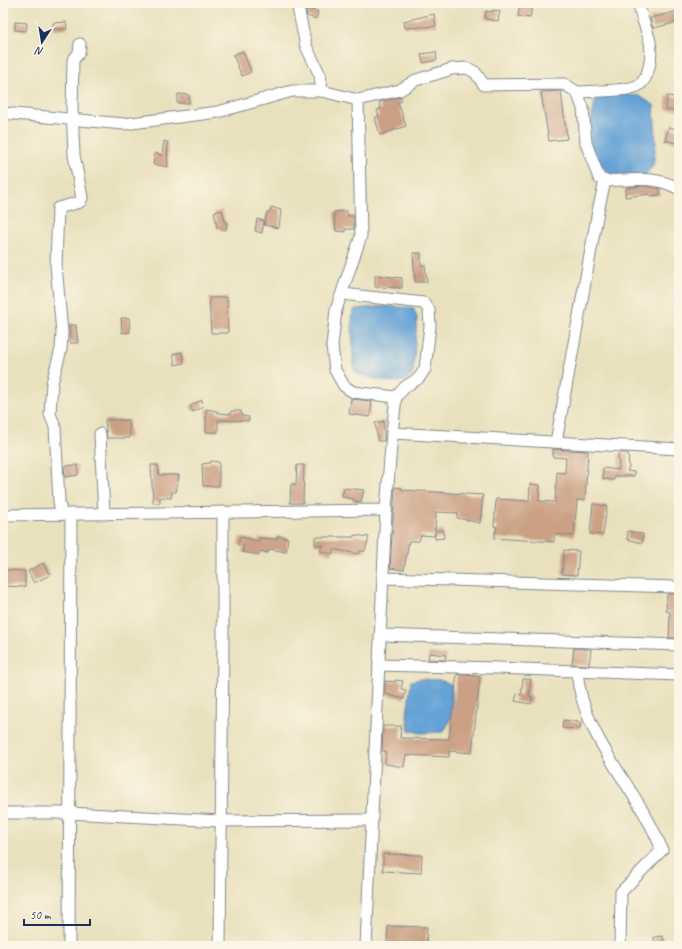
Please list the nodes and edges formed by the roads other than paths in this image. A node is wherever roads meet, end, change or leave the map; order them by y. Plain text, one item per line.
1 (297, 3) edge
2 (639, 3) edge
3 (80, 44) dead end
4 (322, 91) junction
5 (577, 92) junction
6 (358, 100) junction
7 (3, 114) edge
8 (73, 120) junction
9 (605, 182) junction
10 (679, 189) edge
11 (342, 294) junction
12 (396, 397) junction
13 (392, 432) junction
14 (100, 434) dead end
15 (556, 442) junction
16 (679, 449) edge
17 (386, 510) junction
18 (222, 512) junction
19 (66, 514) junction
20 (104, 514) junction
21 (3, 515) edge
22 (383, 578) junction
23 (675, 587) dead end
24 (380, 635) junction
25 (679, 645) edge
26 (379, 665) junction
27 (577, 672) junction
28 (679, 675) edge
29 (3, 813) edge
30 (69, 813) junction
31 (372, 820) junction
32 (220, 821) junction
33 (69, 946) edge
34 (220, 946) edge
35 (366, 946) edge
36 (620, 946) edge

1 - 4 street
2 - 5 street
3 - 8 street
4 - 6 street
4 - 8 street
5 - 6 street
5 - 9 street
6 - 11 street
7 - 8 street
8 - 19 street
9 - 10 street
9 - 15 street
11 - 12 street
11 - 12 street
12 - 13 street
13 - 15 street
13 - 17 street
14 - 20 street
15 - 16 street
17 - 18 street
17 - 22 street
18 - 20 street
18 - 32 street
19 - 20 street
19 - 21 street
19 - 30 street
22 - 23 street
22 - 24 street
24 - 25 street
24 - 26 street
26 - 27 street
26 - 31 street
27 - 28 street
27 - 36 street
29 - 30 street
30 - 32 street
30 - 33 street
31 - 32 street
31 - 35 street
32 - 34 street

